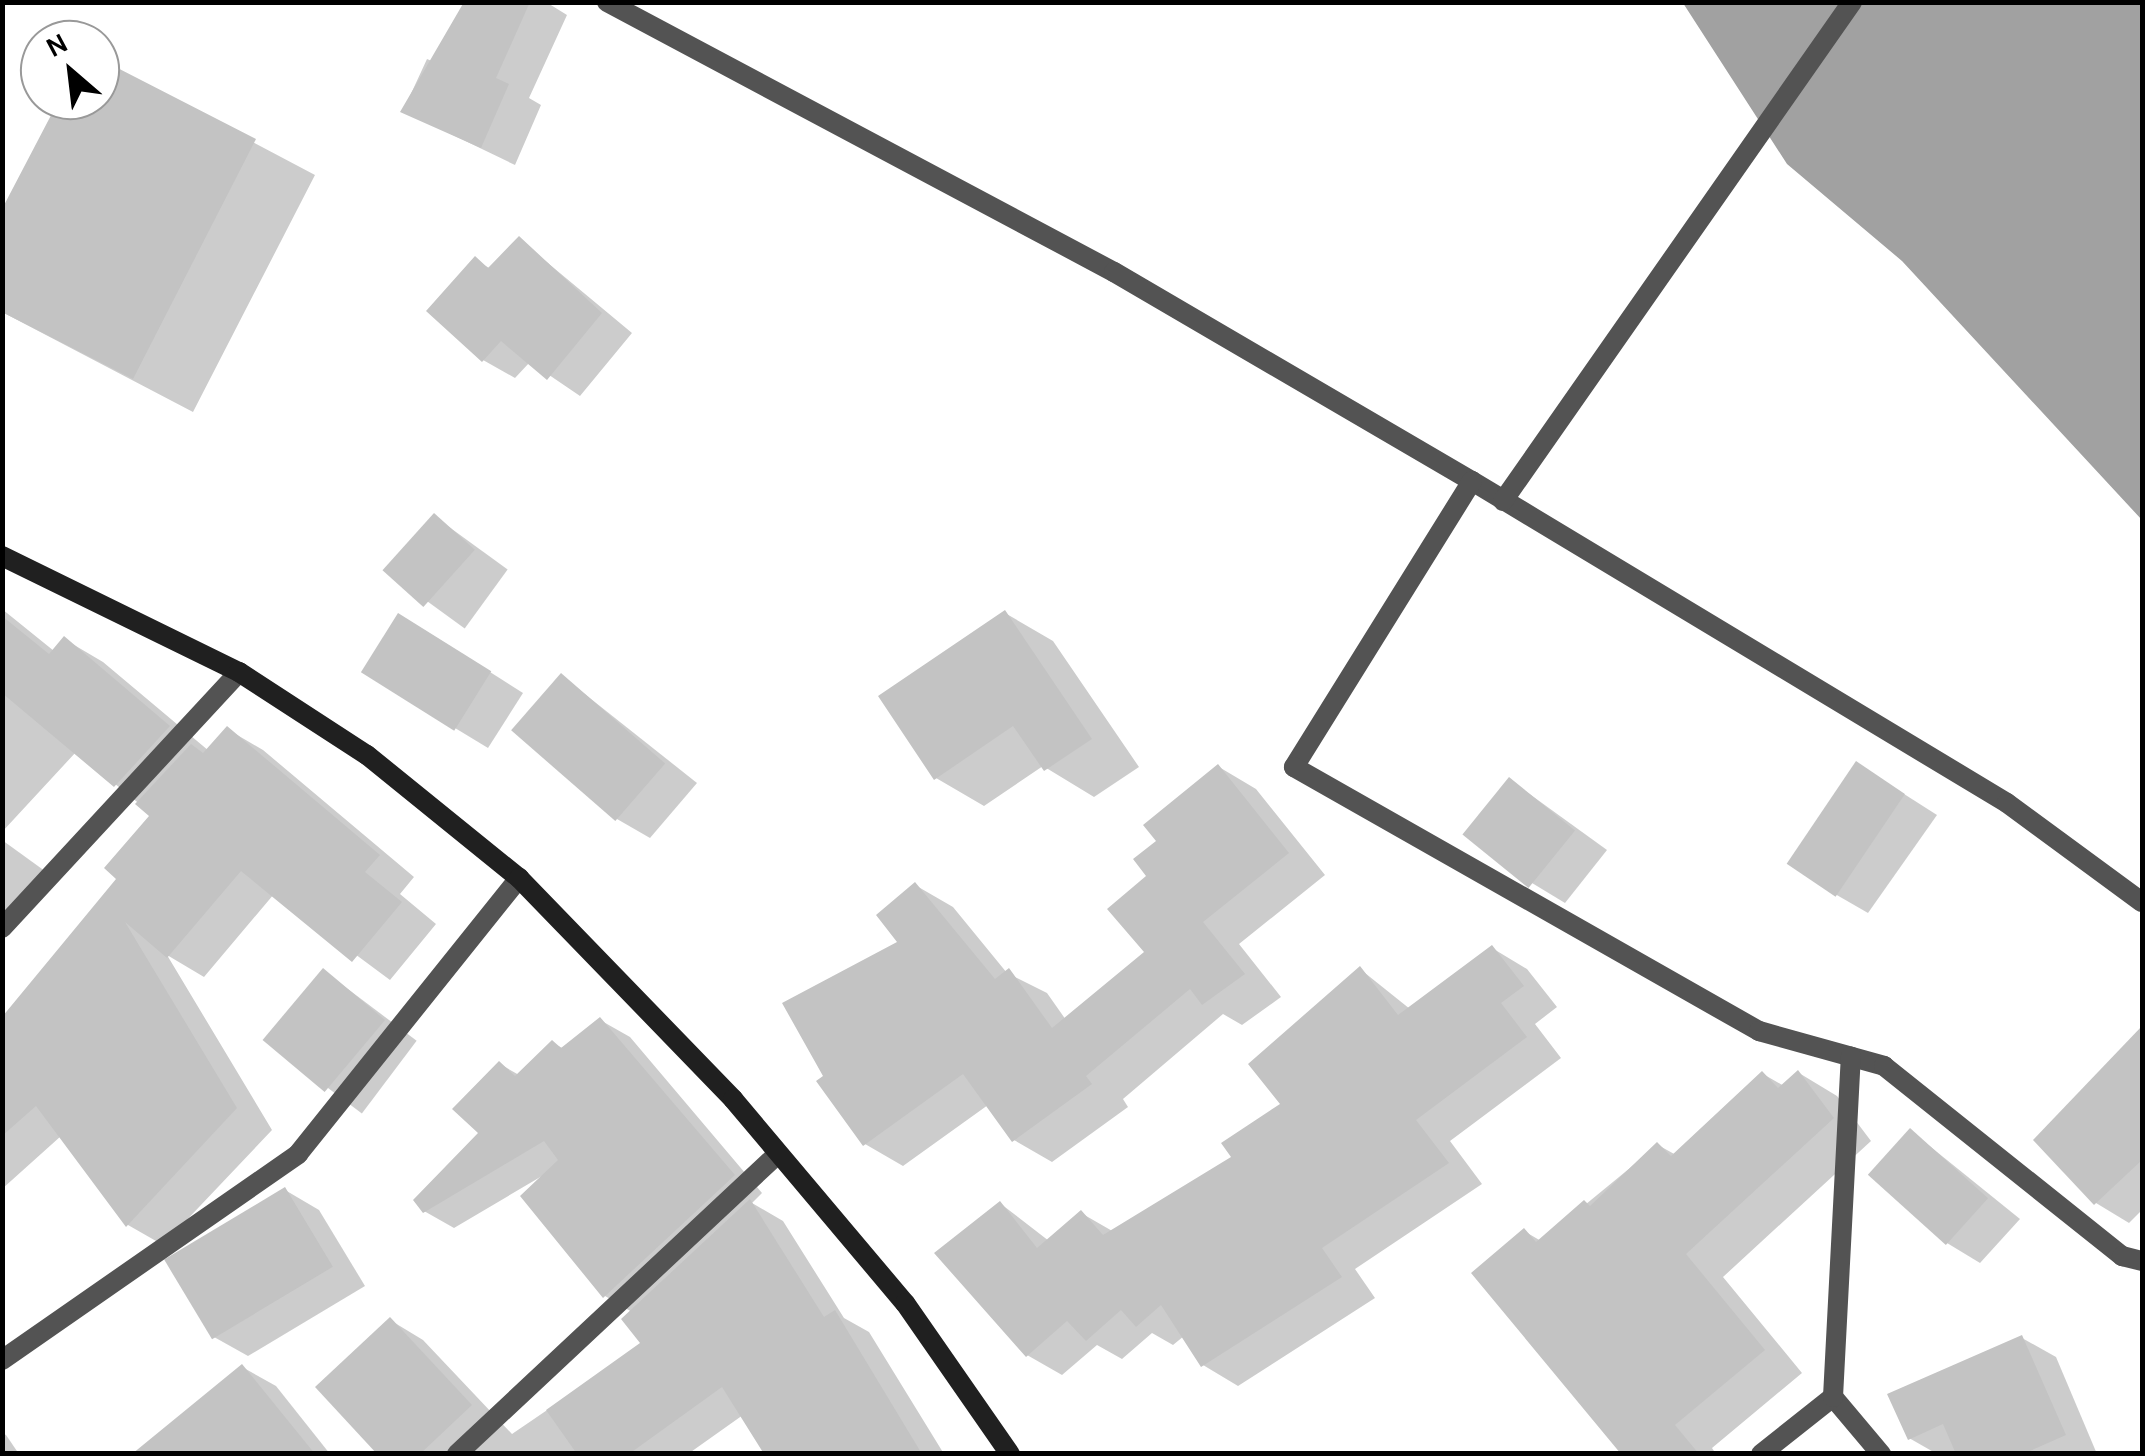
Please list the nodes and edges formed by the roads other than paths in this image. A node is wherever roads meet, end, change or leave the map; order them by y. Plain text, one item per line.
1 (607, 2) edge
2 (1852, 2) edge
3 (1472, 481) junction
4 (1503, 500) junction
5 (2, 556) edge
6 (238, 672) junction
7 (519, 878) junction
8 (2142, 902) edge
9 (2, 928) edge
10 (1851, 1056) junction
11 (775, 1156) junction
12 (2142, 1261) edge
13 (2, 1360) edge
14 (1833, 1397) junction
15 (457, 1454) edge
16 (1010, 1454) edge
17 (1762, 1454) edge
18 (1881, 1454) edge

1 - 3 street
2 - 4 street
3 - 4 street
3 - 10 street
4 - 8 street
5 - 6 street
6 - 7 street
6 - 9 street
7 - 11 street
7 - 13 street
10 - 12 street
10 - 14 street
11 - 15 street
11 - 16 street
14 - 17 street
14 - 18 street

